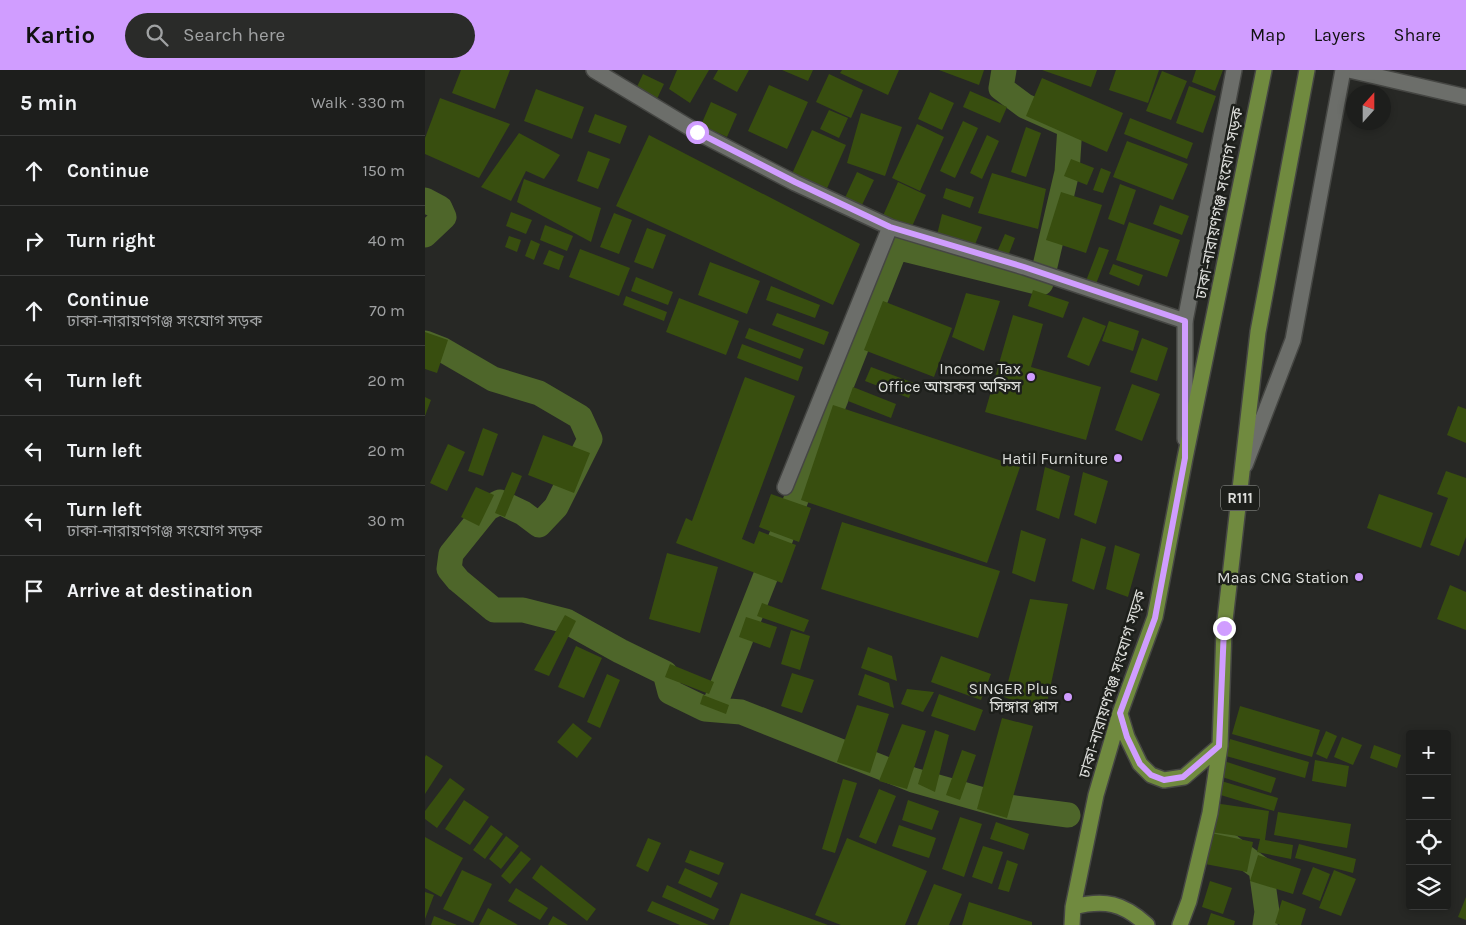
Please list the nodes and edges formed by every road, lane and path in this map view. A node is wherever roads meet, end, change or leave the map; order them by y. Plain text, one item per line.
1 (594, 70) edge
2 (1234, 70) edge
3 (1264, 70) edge
4 (1307, 70) edge
5 (1343, 70) edge
6 (1349, 70) edge
7 (1466, 97) edge
8 (890, 227) junction
9 (1185, 321) junction
10 (1185, 458) junction
11 (1243, 471) junction
12 (785, 487) dead end
13 (1120, 713) junction
14 (1219, 746) junction
15 (1073, 907) junction
16 (1072, 925) edge
17 (1147, 925) edge
18 (1180, 925) edge

1 - 8 street
2 - 9 street
3 - 10 main road, ঢাকা-নারায়ণগঞ্জ সংযোগ সড়ক
4 - 11 main road, R111
5 - 11 street
6 - 7 street
8 - 9 street
8 - 12 street
9 - 10 street
10 - 13 main road, ঢাকা-নারায়ণগঞ্জ সংযোগ সড়ক
11 - 14 main road, R111
13 - 14 main road
13 - 15 main road, ঢাকা-নারায়ণগঞ্জ সংযোগ সড়ক
14 - 18 main road, R111
15 - 16 main road, ঢাকা-নারায়ণগঞ্জ সংযোগ সড়ক
15 - 17 main road

